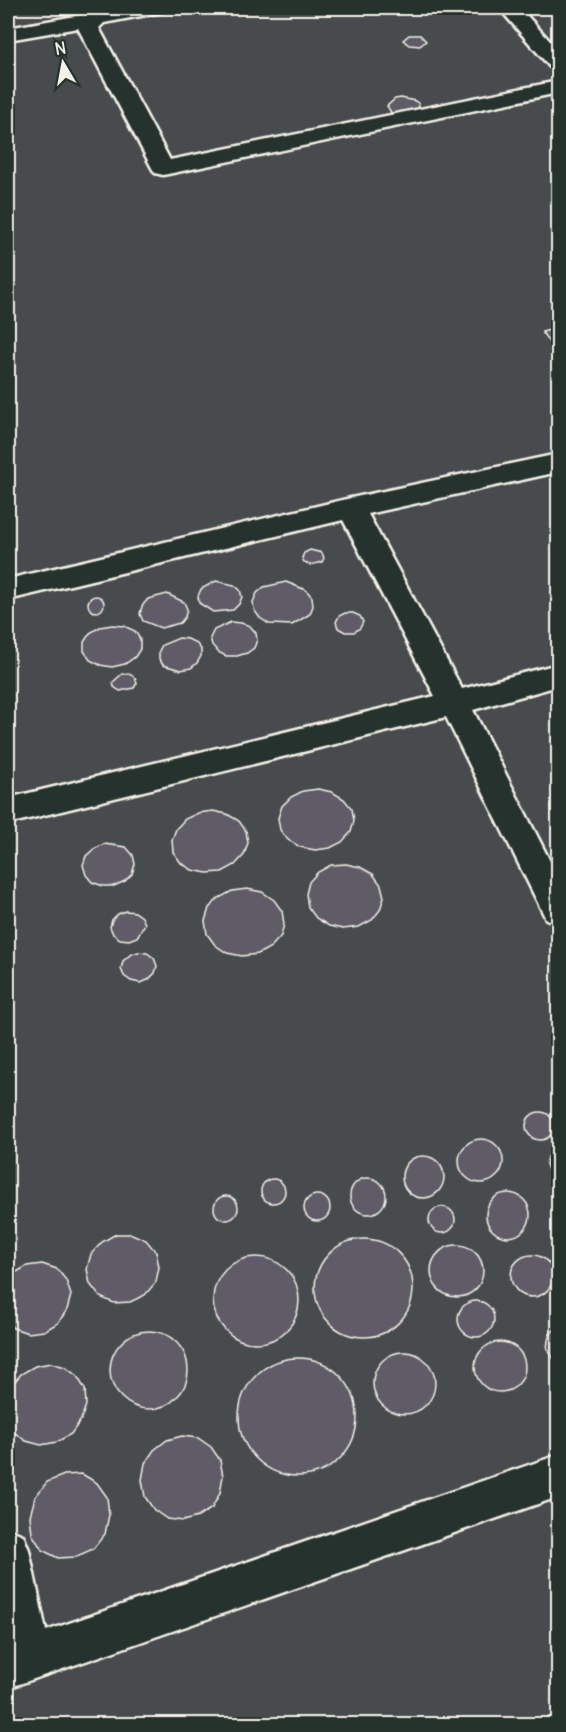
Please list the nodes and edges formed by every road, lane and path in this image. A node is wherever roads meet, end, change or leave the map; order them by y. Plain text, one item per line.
1 (155, 8) edge
2 (509, 8) edge
3 (96, 12) edge
4 (8, 34) edge
5 (558, 62) edge
6 (558, 87) edge
7 (558, 463) edge
8 (351, 508) junction
9 (8, 589) edge
10 (558, 675) edge
11 (454, 703) junction
12 (8, 811) edge
13 (558, 909) edge
14 (558, 1476) edge
15 (8, 1550) edge
16 (18, 1662) edge

1 - 3 lane
2 - 5 lane
3 - 4 lane
3 - 6 lane
7 - 8 lane
8 - 9 lane
8 - 11 lane
10 - 11 lane
11 - 12 lane
11 - 13 lane
14 - 16 lane
15 - 16 lane

